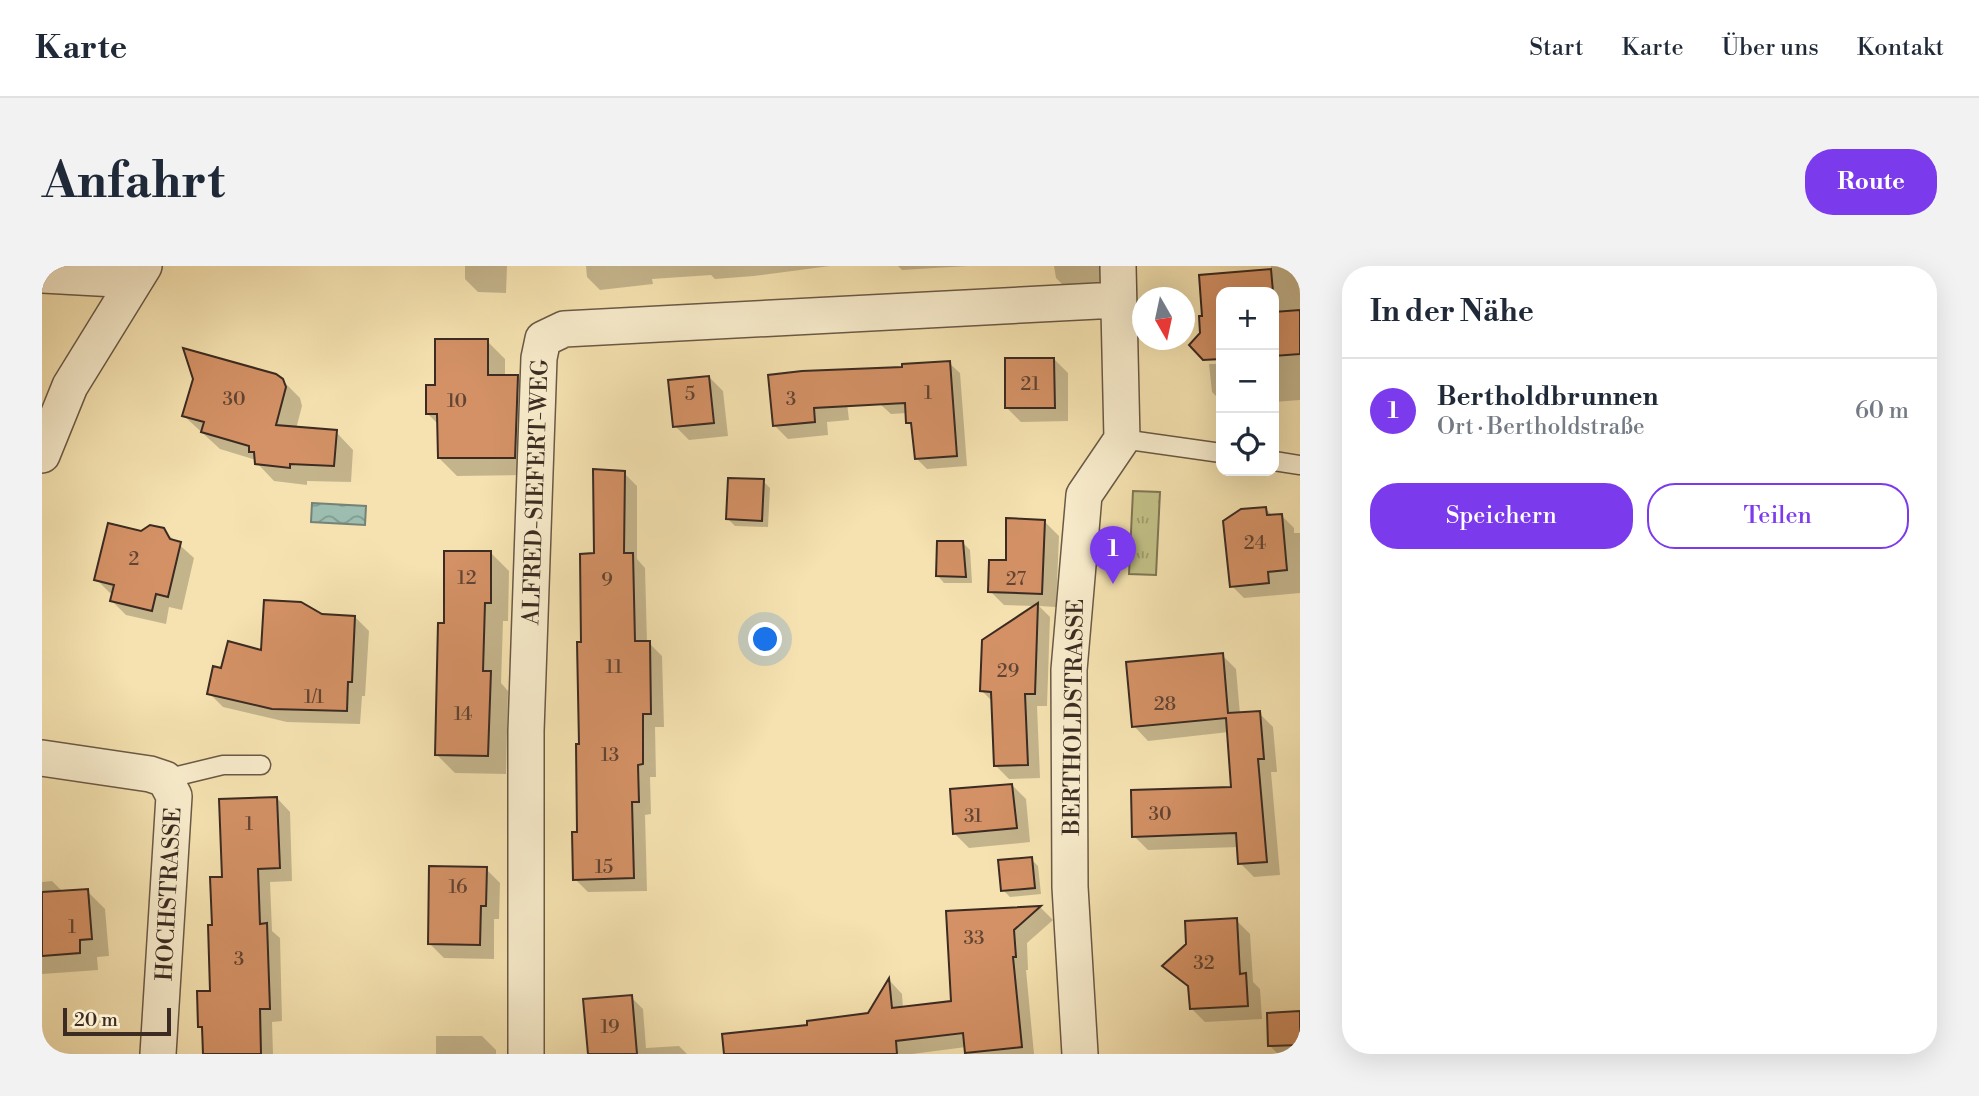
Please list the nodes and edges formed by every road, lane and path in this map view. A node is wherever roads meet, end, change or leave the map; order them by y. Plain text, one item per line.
1 (1118, 266) edge
2 (139, 273) edge
3 (42, 275) edge
4 (1117, 300) junction
5 (1122, 439) junction
6 (1216, 452) edge
7 (42, 455) edge
8 (1279, 462) edge
9 (1300, 465) edge
10 (42, 758) edge
11 (261, 765) dead end
12 (165, 779) junction
13 (158, 1054) edge
14 (526, 1054) edge
15 (1080, 1054) edge

1 - 4 street
2 - 3 street
2 - 7 street
4 - 5 street
4 - 14 street, ALFRED-SIEFERT-WEG
5 - 6 lane
5 - 15 street, BERTHOLDSTRASSE
8 - 9 lane
10 - 12 street, HOCHSTRASSE
11 - 12 lane, HOCHSTRASSE
12 - 13 street, HOCHSTRASSE

